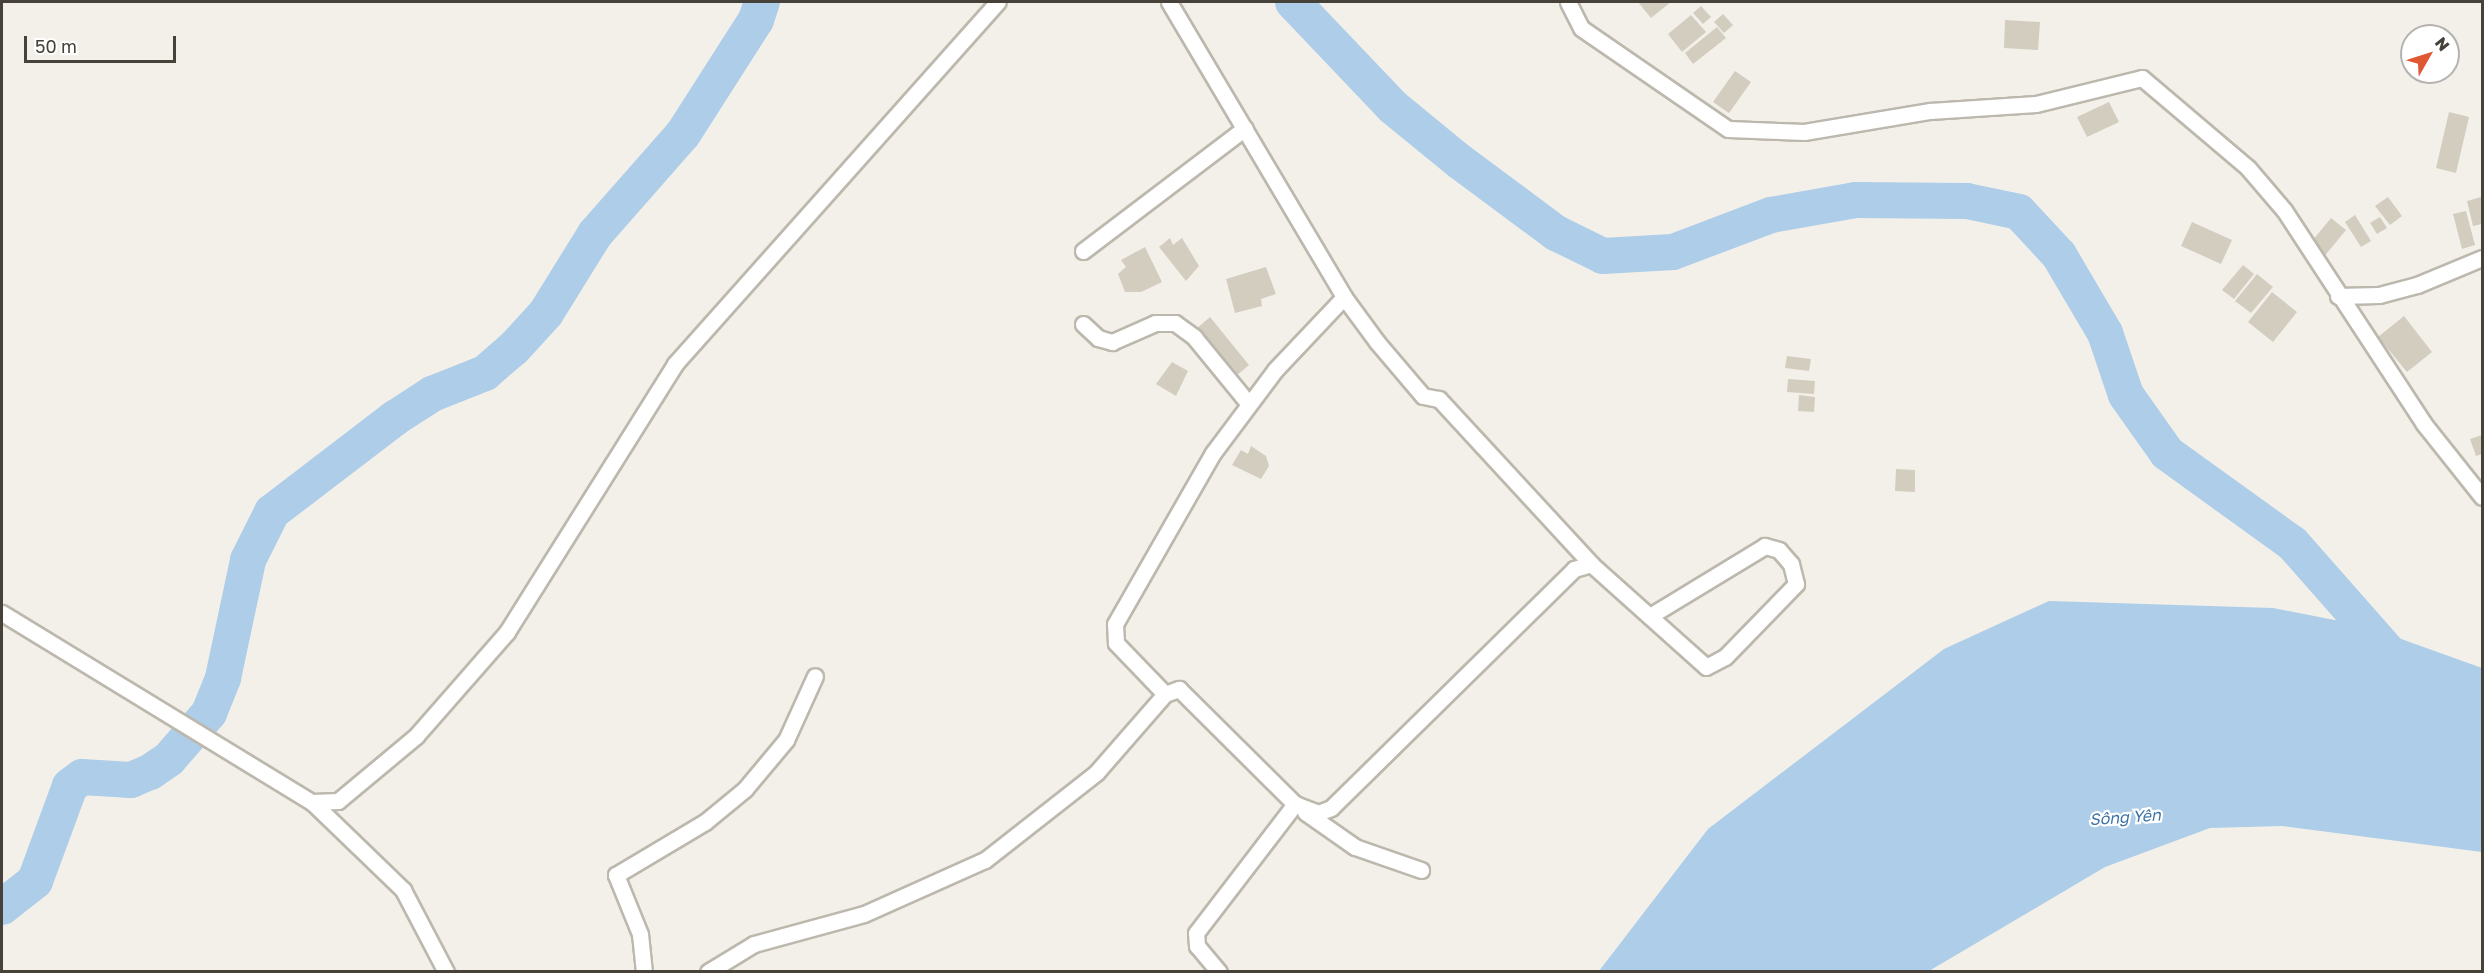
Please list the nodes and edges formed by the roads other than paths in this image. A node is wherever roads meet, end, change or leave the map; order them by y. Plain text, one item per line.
1 (998, 2) edge
2 (1169, 2) edge
3 (1568, 2) edge
4 (1245, 128) junction
5 (1083, 252) dead end
6 (2482, 258) edge
7 (2338, 296) junction
8 (1344, 297) junction
9 (1083, 324) dead end
10 (1248, 403) junction
11 (2482, 496) edge
12 (1591, 564) junction
13 (2, 613) edge
14 (1650, 616) junction
15 (815, 676) dead end
16 (1165, 694) junction
17 (312, 802) junction
18 (1300, 808) junction
19 (1421, 870) dead end
20 (446, 972) edge
21 (645, 972) edge
22 (708, 972) edge
23 (1219, 972) edge

1 - 17 street
2 - 4 street
3 - 7 street
4 - 5 street
4 - 8 street
6 - 7 street
7 - 11 street
8 - 10 street
8 - 12 street
9 - 10 street
10 - 16 street
12 - 14 street
12 - 18 street
13 - 17 street
14 - 14 street
15 - 21 street
16 - 18 street
16 - 22 street
17 - 20 street
18 - 19 street
18 - 23 street

